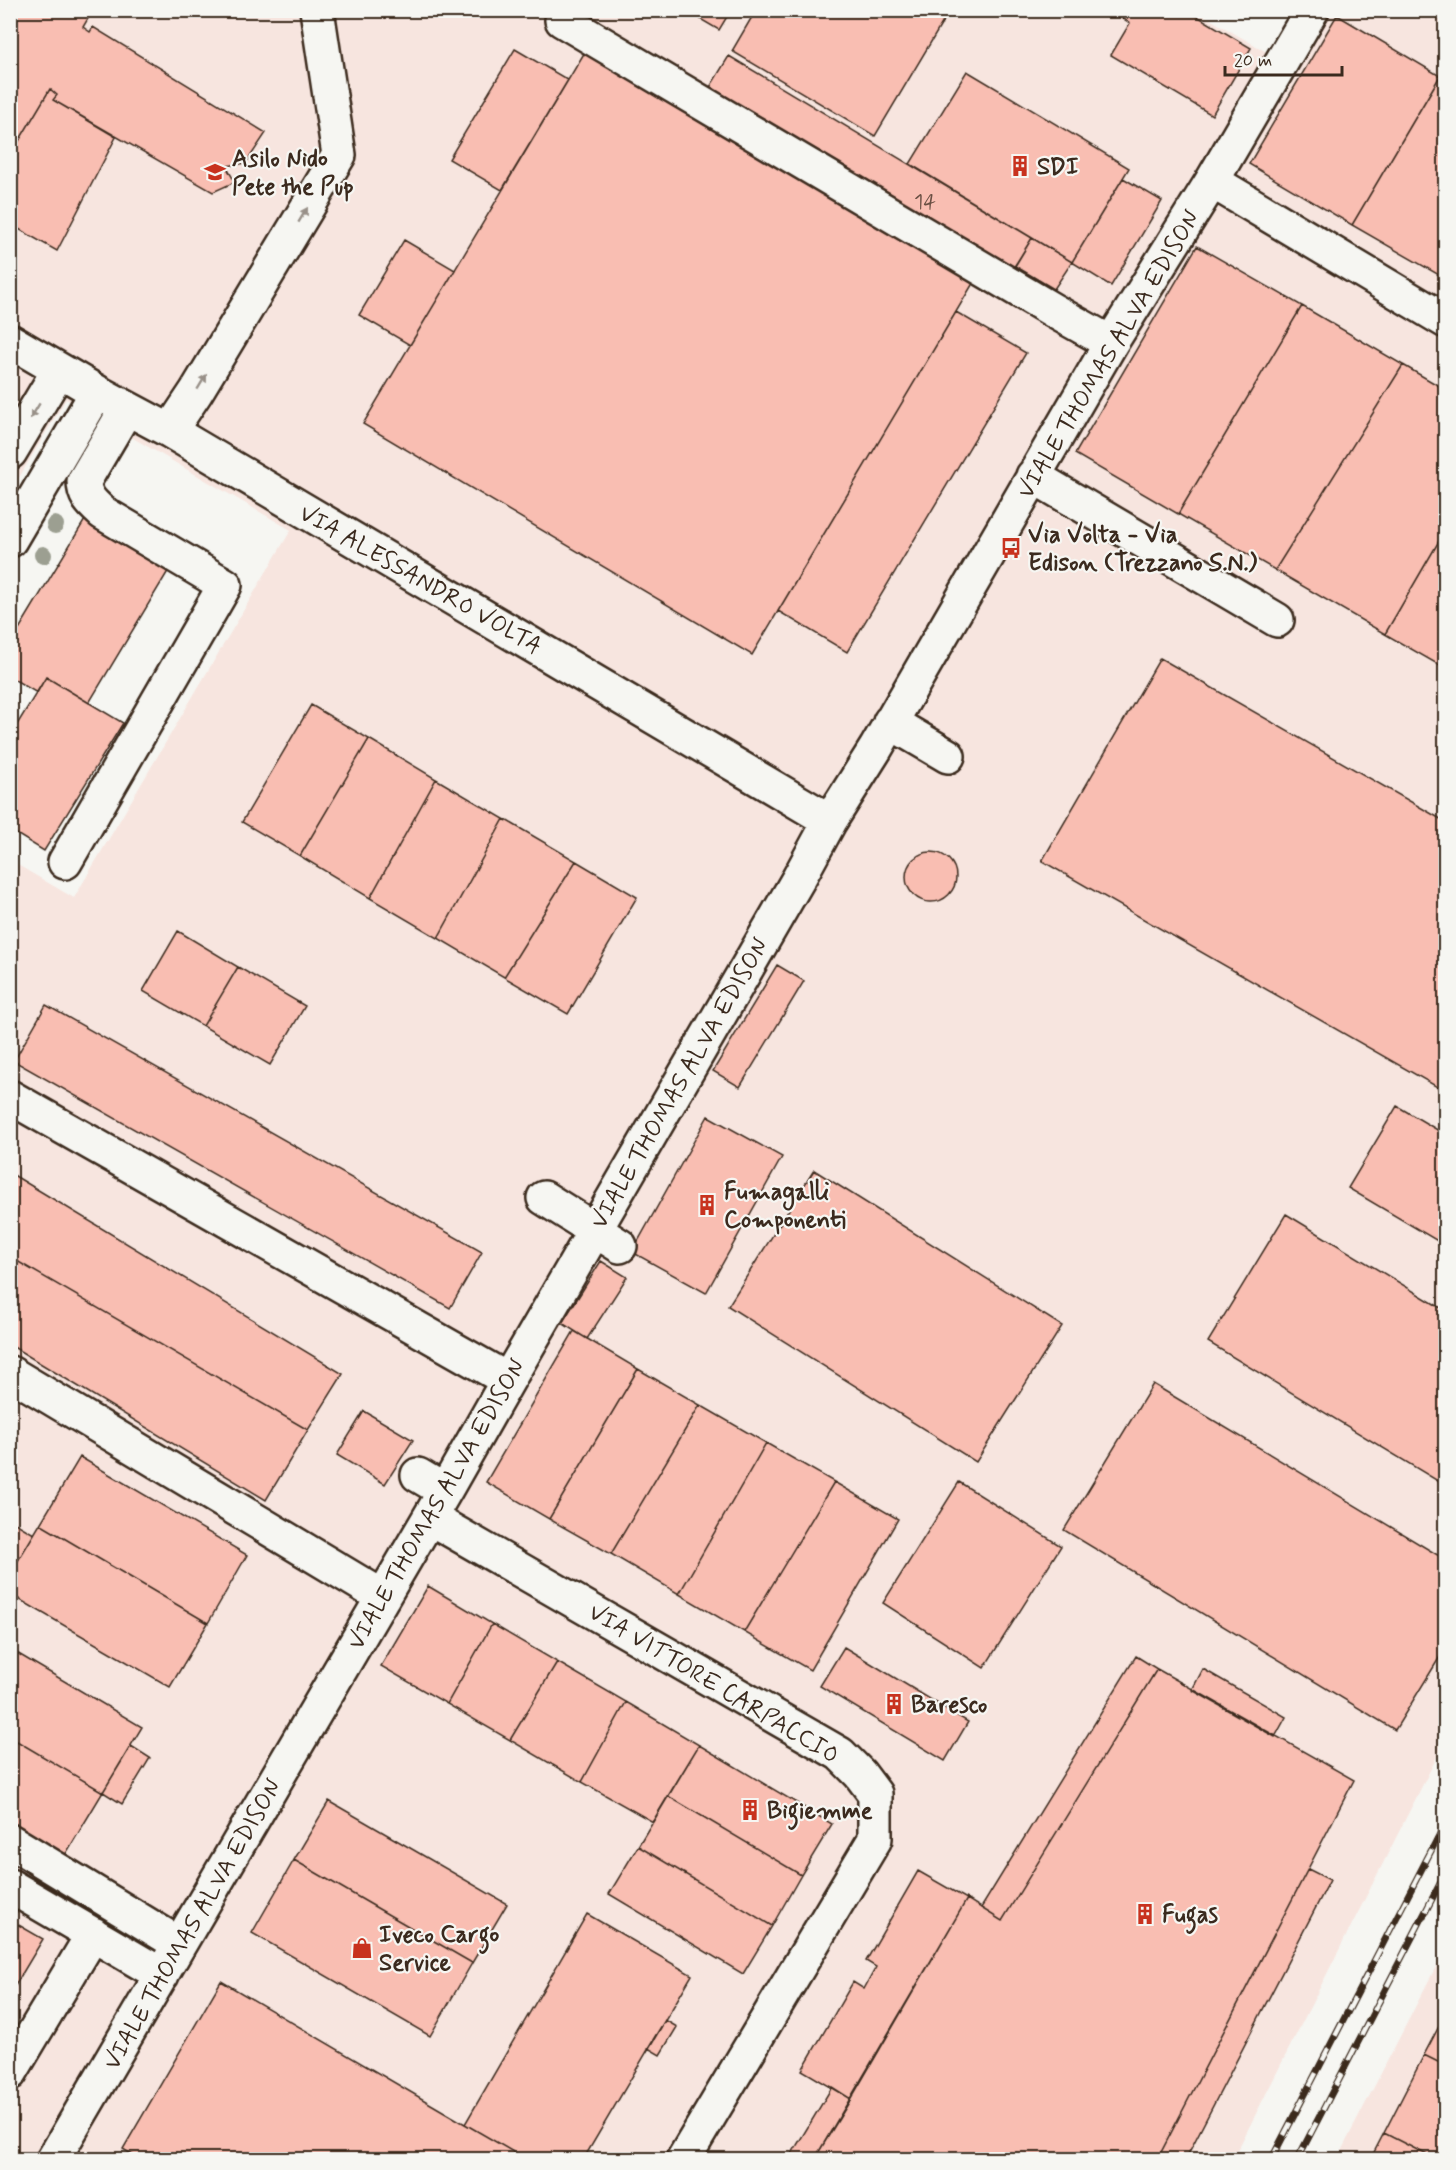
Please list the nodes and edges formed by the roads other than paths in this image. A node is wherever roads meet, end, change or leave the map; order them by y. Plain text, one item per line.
1 (317, 10) edge
2 (1312, 10) edge
3 (562, 20) dead end
4 (1212, 182) junction
5 (1446, 321) edge
6 (10, 341) edge
7 (1111, 343) junction
8 (59, 370) junction
9 (97, 392) junction
10 (127, 408) junction
11 (170, 431) junction
12 (10, 452) edge
13 (1034, 476) junction
14 (10, 540) edge
15 (1277, 620) dead end
16 (890, 722) junction
17 (948, 756) dead end
18 (830, 821) junction
19 (65, 862) dead end
20 (10, 1097) edge
21 (544, 1198) dead end
22 (607, 1238) junction
23 (10, 1373) edge
24 (508, 1380) junction
25 (431, 1494) junction
26 (383, 1597) junction
27 (10, 1841) edge
28 (10, 1886) edge
29 (93, 1934) junction
30 (179, 1944) junction
31 (162, 1975) junction
32 (10, 2073) edge
33 (53, 2160) edge
34 (683, 2160) edge

11 -> 1 street
2 - 4 street, VIALE THOMAS ALVA EDISON
3 - 7 street
4 - 5 street
4 - 7 street, VIALE THOMAS ALVA EDISON
6 - 8 street, VIA ALESSANDRO VOLTA
7 - 13 street, VIALE THOMAS ALVA EDISON
8 - 9 street, VIA ALESSANDRO VOLTA
8 -> 12 street
9 - 10 street, VIA ALESSANDRO VOLTA
9 - 14 street
10 - 11 street, VIA ALESSANDRO VOLTA
10 - 19 street
11 - 18 street, VIA ALESSANDRO VOLTA
13 - 15 street
13 - 16 street, VIALE THOMAS ALVA EDISON
16 - 17 street
16 - 18 street, VIALE THOMAS ALVA EDISON
18 - 22 street, VIALE THOMAS ALVA EDISON
20 - 24 street
21 - 22 street
22 - 24 street, VIALE THOMAS ALVA EDISON
23 - 26 street
24 - 25 street, VIALE THOMAS ALVA EDISON
25 - 26 street, VIALE THOMAS ALVA EDISON
25 - 34 street, VIA VITTORE CARPACCIO
26 - 30 street, VIALE THOMAS ALVA EDISON
27 - 30 street
28 - 29 street
29 - 31 street
29 - 32 street
30 - 31 street, VIALE THOMAS ALVA EDISON
31 - 33 street, VIALE THOMAS ALVA EDISON

